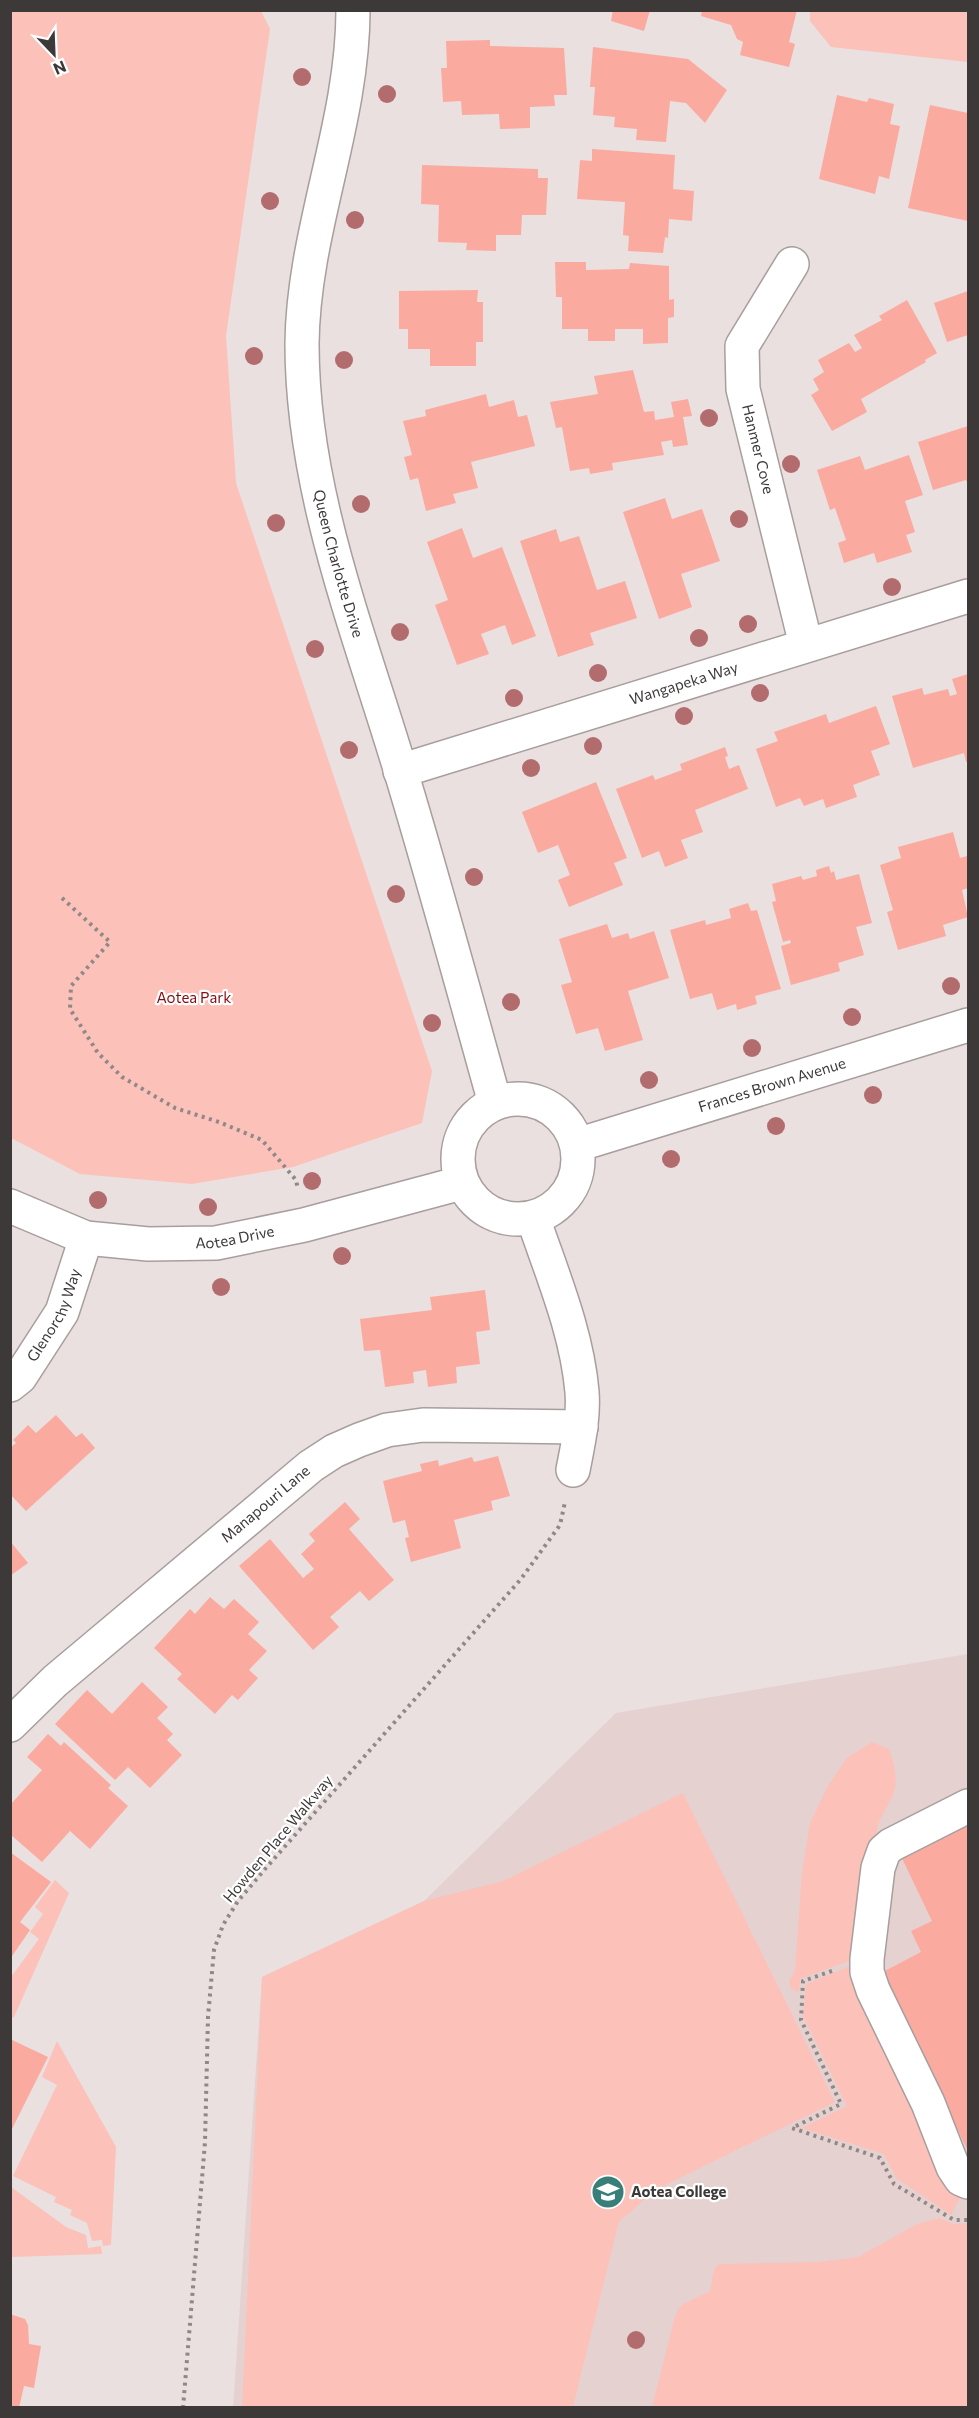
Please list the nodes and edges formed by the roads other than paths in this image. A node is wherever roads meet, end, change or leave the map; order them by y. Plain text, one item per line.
1 (353, 10) edge
2 (792, 264) dead end
3 (969, 596) edge
4 (806, 645) junction
5 (400, 771) junction
6 (969, 1025) edge
7 (495, 1103) junction
8 (577, 1145) junction
9 (461, 1182) junction
10 (10, 1206) edge
11 (532, 1218) junction
12 (86, 1238) junction
13 (10, 1385) edge
14 (581, 1427) junction
15 (573, 1470) road end
16 (10, 1725) edge
17 (969, 1806) edge
18 (969, 2182) edge

1 - 5 street, Queen Charlotte Drive
2 - 4 street, Hanmer Cove
3 - 4 street, Wangapeka Way
4 - 5 street, Wangapeka Way
5 - 7 street, Queen Charlotte Drive
6 - 8 street, Frances Brown Avenue
7 - 8 street
7 - 9 street
8 - 11 street
9 - 11 street
9 - 12 street, Aotea Drive
10 - 12 street, Aotea Drive
11 - 14 street
12 - 13 street, Glenorchy Way
14 - 15 street
14 - 16 street, Manapouri Lane
17 - 18 street

